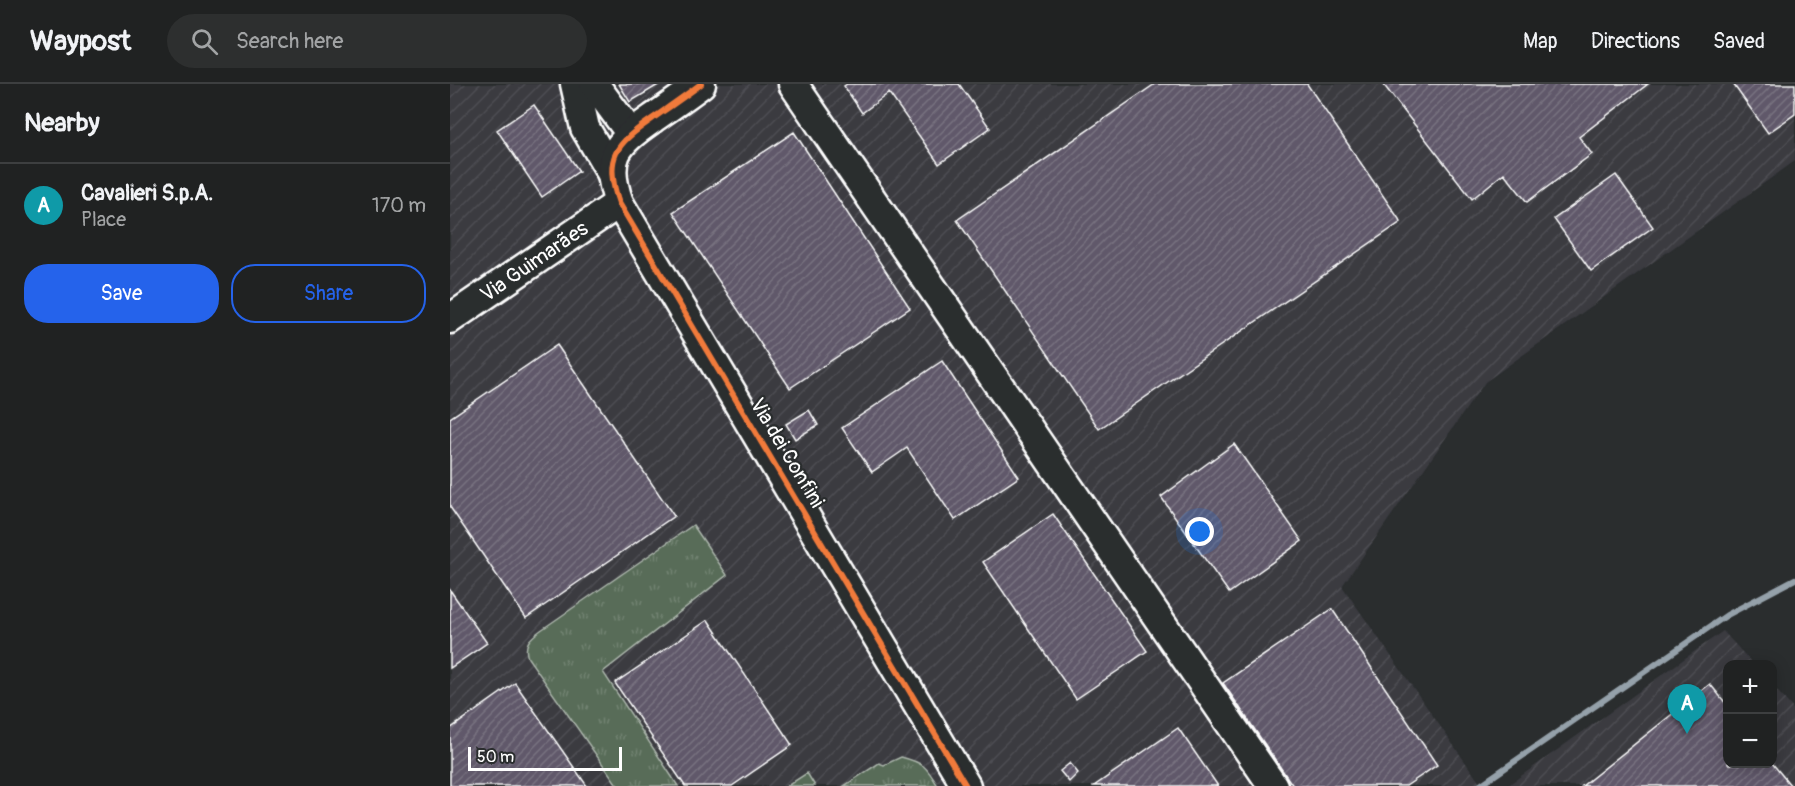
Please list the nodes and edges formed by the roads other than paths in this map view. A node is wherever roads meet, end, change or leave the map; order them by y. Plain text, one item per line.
1 (575, 84) edge
2 (594, 84) edge
3 (701, 84) edge
4 (793, 84) edge
5 (631, 134) junction
6 (612, 174) junction
7 (619, 203) junction
8 (450, 319) edge
9 (966, 786) edge
10 (1273, 786) edge

1 - 6 street, Via dei Confini
2 - 5 street
3 - 5 street
4 - 10 street
5 - 6 street, Via dei Confini
6 - 7 street, Via dei Confini
7 - 8 street, Via Guimarães
7 - 9 street, Via dei Confini

